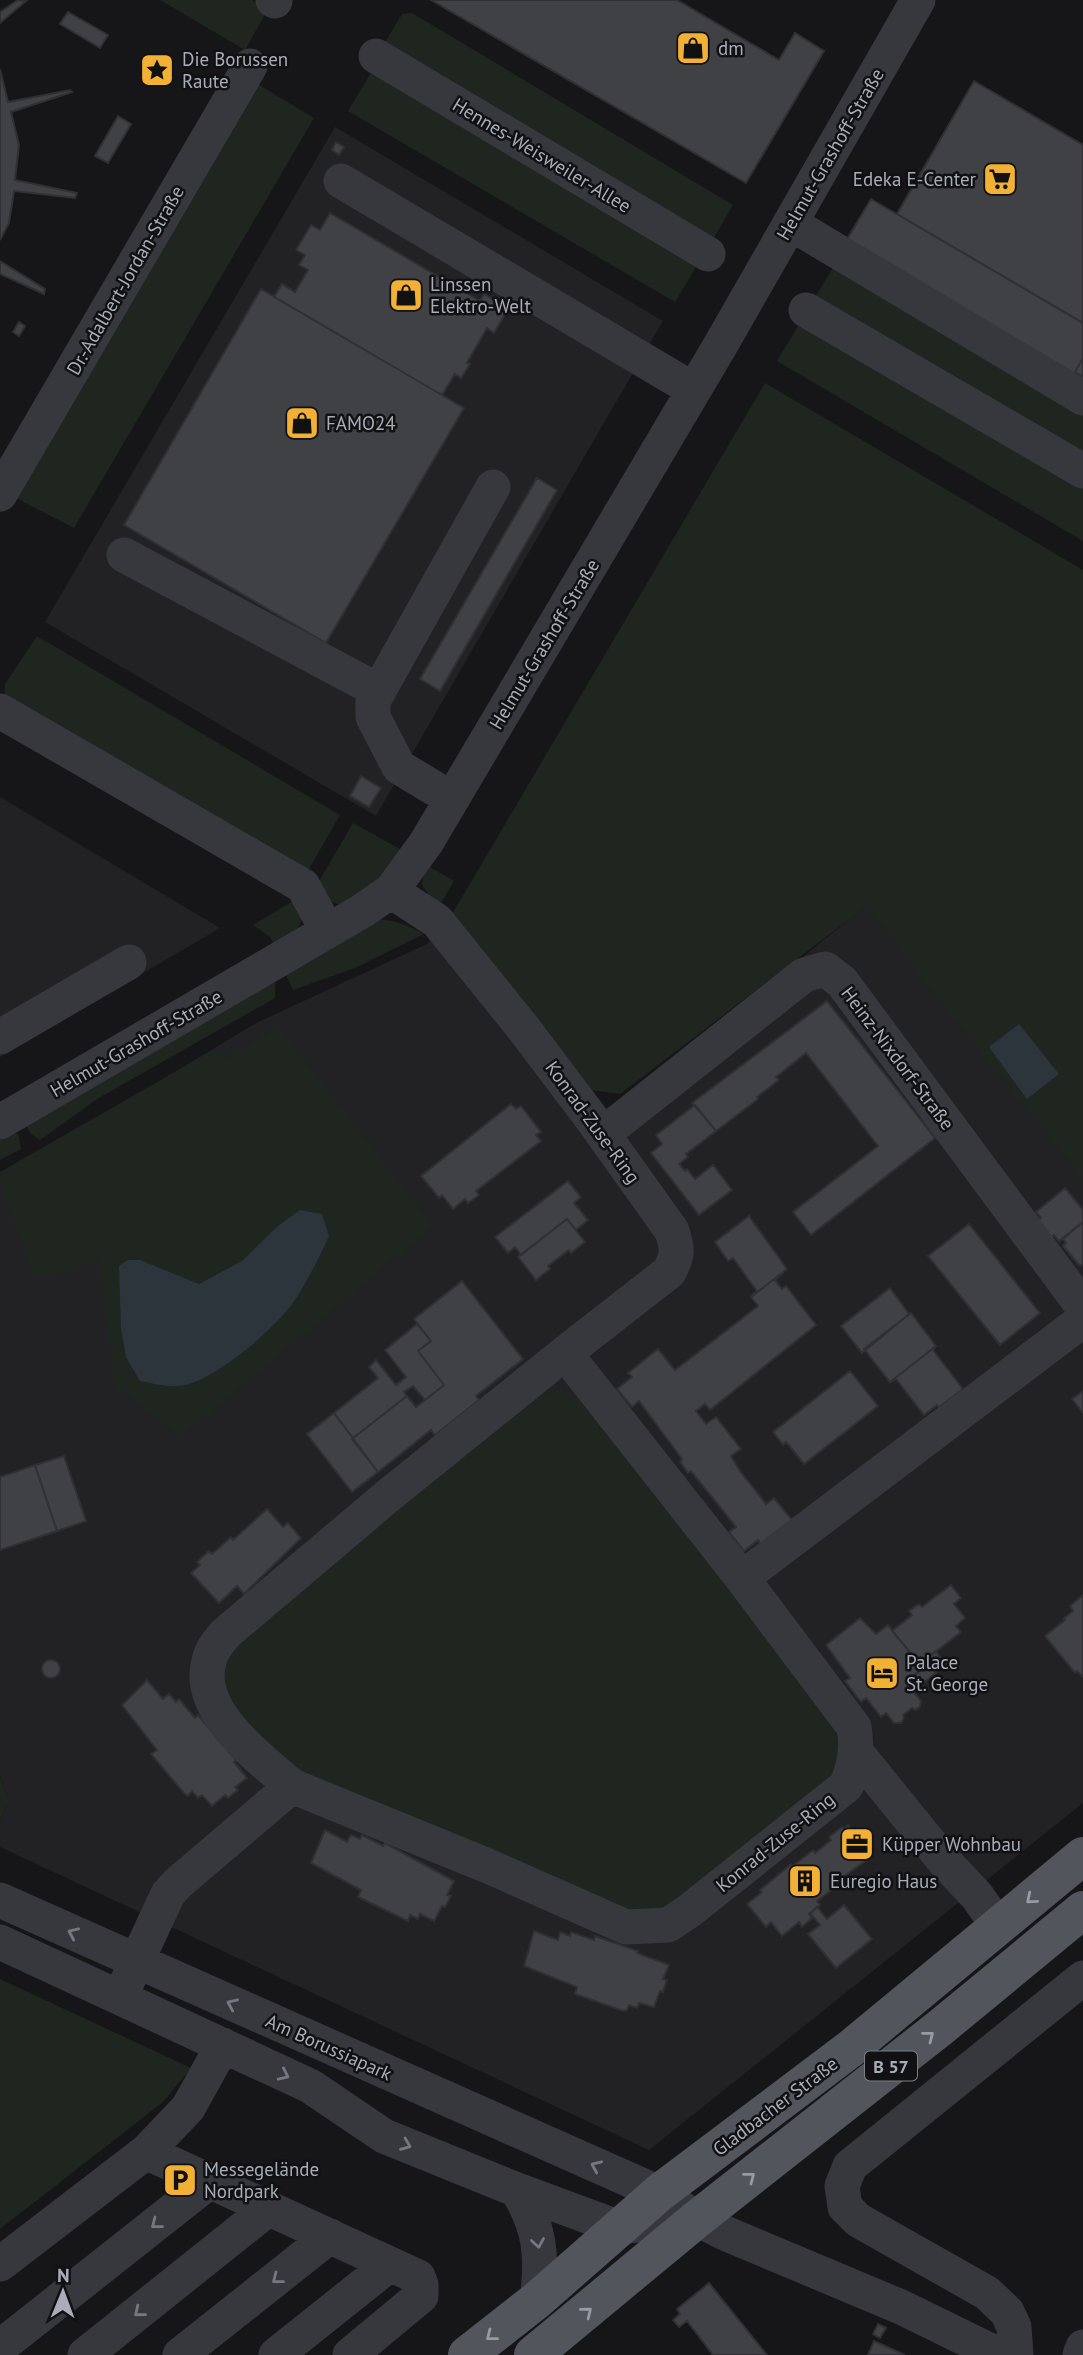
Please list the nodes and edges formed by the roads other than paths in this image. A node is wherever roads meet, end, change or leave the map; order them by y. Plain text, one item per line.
1 (918, 0) edge
2 (376, 56) dead end
3 (250, 66) dead end
4 (341, 181) dead end
5 (790, 223) junction
6 (708, 254) dead end
7 (806, 310) dead end
8 (694, 390) junction
9 (1083, 398) edge
10 (1083, 471) edge
11 (494, 487) dead end
12 (0, 495) edge
13 (124, 555) dead end
14 (379, 691) junction
15 (0, 711) edge
16 (452, 799) junction
17 (391, 891) junction
18 (327, 930) junction
19 (129, 962) dead end
20 (0, 1037) edge
21 (5, 1108) edge
22 (603, 1134) junction
23 (1083, 1307) edge
24 (1083, 1320) edge
25 (565, 1353) junction
26 (743, 1578) junction
27 (856, 1752) junction
28 (292, 1786) junction
29 (1083, 1856) edge
30 (0, 1900) edge
31 (1083, 1910) edge
32 (999, 1926) junction
33 (0, 1941) edge
34 (136, 1961) junction
35 (1083, 1978) edge
36 (120, 1997) junction
37 (223, 2045) junction
38 (146, 2152) junction
39 (210, 2181) junction
40 (517, 2190) junction
41 (659, 2193) junction
42 (269, 2208) junction
43 (697, 2219) junction
44 (617, 2227) junction
45 (330, 2236) junction
46 (0, 2264) edge
47 (390, 2264) junction
48 (537, 2300) junction
49 (0, 2347) edge
50 (1083, 2347) edge
51 (979, 2350) edge
52 (85, 2355) edge
53 (180, 2355) edge
54 (276, 2355) edge
55 (350, 2355) edge
56 (467, 2355) edge
57 (533, 2355) edge
58 (1016, 2355) edge
59 (1080, 2355) edge

1 - 5 street, Helmut-Grashoff-Straße
2 - 6 street, Hennes-Weisweiler-Allee
3 - 12 street, Dr.-Adalbert-Jordan-Straße
4 - 8 street
5 - 8 street, Helmut-Grashoff-Straße
5 - 9 street
7 - 10 street
8 - 16 street, Helmut-Grashoff-Straße
11 - 14 street
13 - 14 street
14 - 16 street
15 - 18 street
16 - 17 street, Helmut-Grashoff-Straße
17 - 18 street, Helmut-Grashoff-Straße
17 - 22 street, Konrad-Zuse-Ring
18 - 21 street, Helmut-Grashoff-Straße
19 - 20 street
22 - 23 street, Heinz-Nixdorf-Straße
22 - 25 street, Konrad-Zuse-Ring
24 - 26 street
25 - 26 street, Konrad-Zuse-Ring
25 - 28 street, Konrad-Zuse-Ring
26 - 27 street, Konrad-Zuse-Ring
27 - 28 street, Konrad-Zuse-Ring
27 - 32 street
28 - 34 street
29 -> 32 main road, Gladbacher Straße / B 57
34 -> 30 street, Am Borussiapark
43 -> 31 main road, Gladbacher Straße / B 57
32 - 41 main road, Gladbacher Straße / B 57
33 - 36 street
34 - 36 street
41 -> 34 street, Am Borussiapark
35 - 58 street
36 - 37 street
37 - 38 street
37 -> 40 street
38 - 39 street
38 - 46 street
39 - 42 street
39 -> 49 street
40 - 44 street
40 -> 48 street
41 - 43 street, Am Borussiapark
41 - 44 main road, Gladbacher Straße / B 57
42 - 45 street
42 -> 52 street
43 - 44 street
43 - 51 street, Am Borussiapark
57 -> 43 main road, Gladbacher Straße / B 57
44 - 48 main road, Gladbacher Straße / B 57
45 - 47 street
45 -> 53 street
47 - 54 street
47 - 55 street
48 -> 56 main road, Gladbacher Straße / B 57
50 - 59 street

